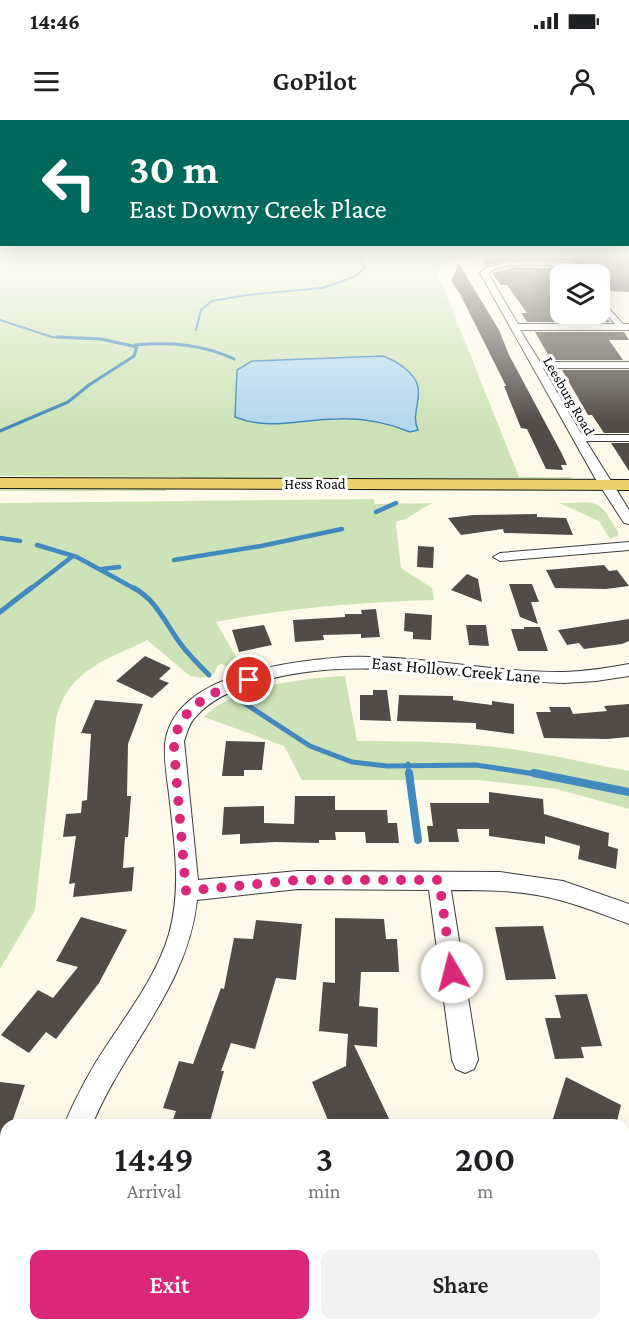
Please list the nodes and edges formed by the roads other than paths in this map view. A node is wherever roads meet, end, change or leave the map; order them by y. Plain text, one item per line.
1 (505, 310) edge
2 (610, 311) edge
3 (515, 327) junction
4 (625, 327) edge
5 (536, 365) junction
6 (629, 365) edge
7 (578, 438) junction
8 (629, 438) edge
9 (0, 483) edge
10 (629, 485) edge
11 (166, 489) junction
12 (616, 492) edge
13 (0, 495) edge
14 (629, 520) edge
15 (629, 546) edge
16 (500, 557) dead end
17 (629, 670) edge
18 (439, 880) junction
19 (186, 891) junction
20 (629, 914) edge
21 (465, 1060) dead end
22 (81, 1119) edge

1 - 3 street, Leesburg Road
2 - 4 street
3 - 4 street
3 - 5 street, Leesburg Road
5 - 6 street
5 - 7 street, Leesburg Road
7 - 8 street
7 - 12 street, Leesburg Road
9 - 11 main road, Hess Road
10 - 12 main road, Hess Road
11 - 12 main road, Hess Road
11 - 13 main road, Hess Road
12 - 14 street, Leesburg Road
15 - 16 street
17 - 19 street, East Hollow Creek Lane
18 - 19 street
18 - 20 street
18 - 21 street
19 - 22 street, East Hollow Creek Lane

